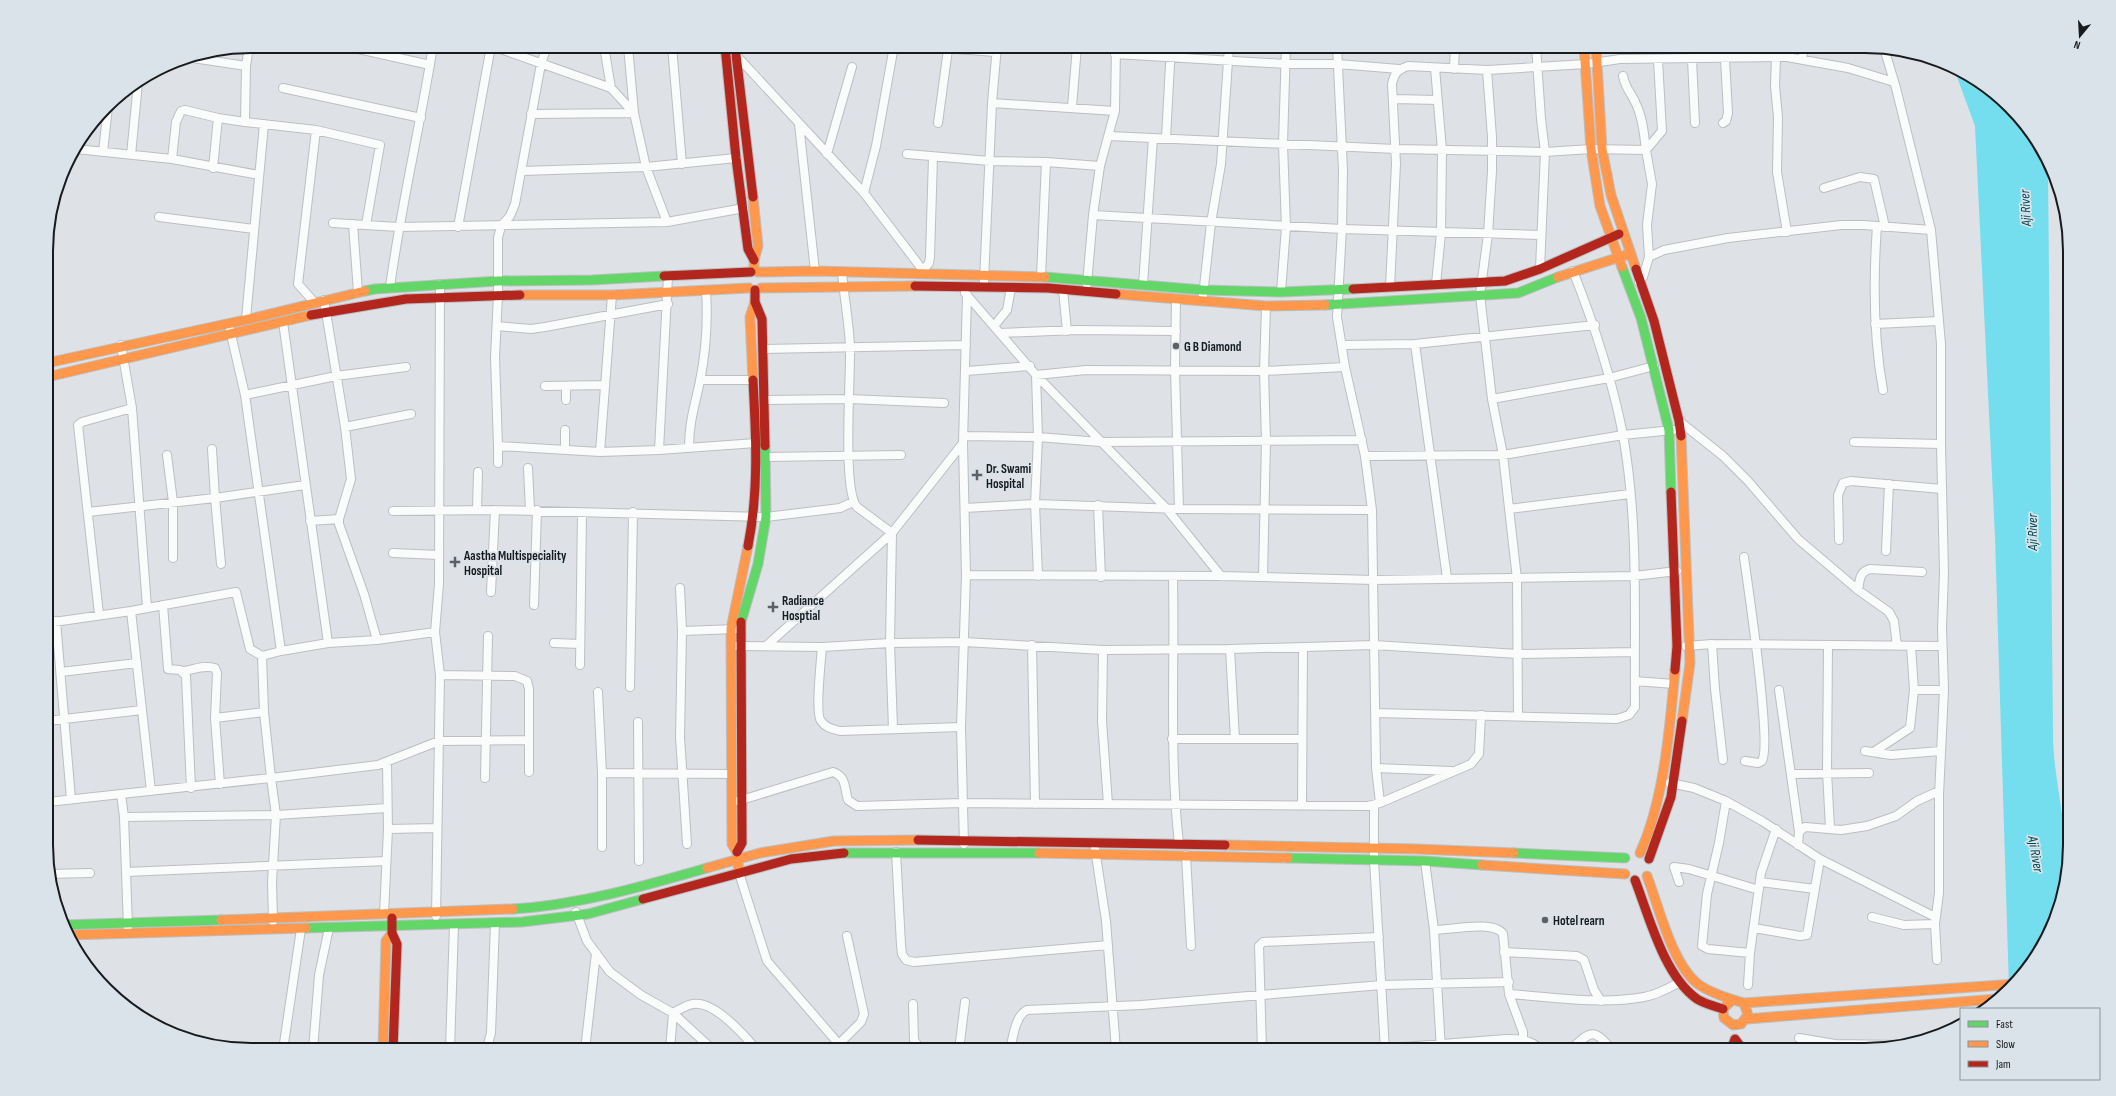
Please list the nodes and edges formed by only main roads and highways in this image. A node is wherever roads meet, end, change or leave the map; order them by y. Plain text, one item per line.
1 (726, 53) edge
2 (735, 53) edge
3 (1585, 53) edge
4 (1596, 53) edge
5 (1623, 232) junction
6 (1611, 238) junction
7 (1631, 254) junction
8 (1619, 258) junction
9 (754, 260) junction
10 (754, 272) junction
11 (755, 289) junction
12 (755, 302) junction
13 (53, 362) edge
14 (53, 375) edge
15 (1640, 853) junction
16 (737, 856) junction
17 (1625, 858) junction
18 (1649, 859) junction
19 (739, 873) junction
20 (1625, 874) junction
21 (1647, 876) junction
22 (1635, 880) junction
23 (388, 914) junction
24 (69, 924) edge
25 (392, 929) junction
26 (74, 935) edge
27 (2005, 985) edge
28 (1732, 1000) junction
29 (1989, 1000) edge
30 (1744, 1003) junction
31 (1723, 1009) junction
32 (1747, 1018) junction
33 (1733, 1025) junction
34 (1735, 1039) junction
35 (382, 1043) edge
36 (393, 1043) edge
37 (1733, 1043) edge
38 (1735, 1043) edge
39 (1738, 1043) edge

1 - 9 main road
2 - 9 main road
3 - 6 main road
4 - 5 main road
5 - 6 main road
5 - 7 main road
6 - 8 main road
6 - 10 main road
7 - 8 main road
7 - 18 main road
8 - 11 main road
8 - 15 main road
9 - 10 main road
10 - 11 main road
10 - 11 main road
10 - 13 main road
11 - 12 main road
11 - 14 main road
12 - 16 main road
12 - 16 main road
15 - 17 main road
15 - 18 main road
16 - 17 main road
16 - 19 main road
16 - 23 main road
17 - 20 main road
18 - 21 main road
19 - 20 main road
19 - 25 main road
20 - 22 main road
21 - 22 main road
21 - 28 main road
22 - 31 main road
23 - 24 main road
23 - 25 main road
25 - 26 main road
25 - 35 main road
25 - 36 main road
27 - 30 main road
28 - 30 main road
28 - 31 main road
29 - 32 main road
30 - 32 main road
31 - 33 main road
32 - 33 main road
33 - 34 main road
34 - 37 main road
34 - 38 main road
34 - 39 main road

